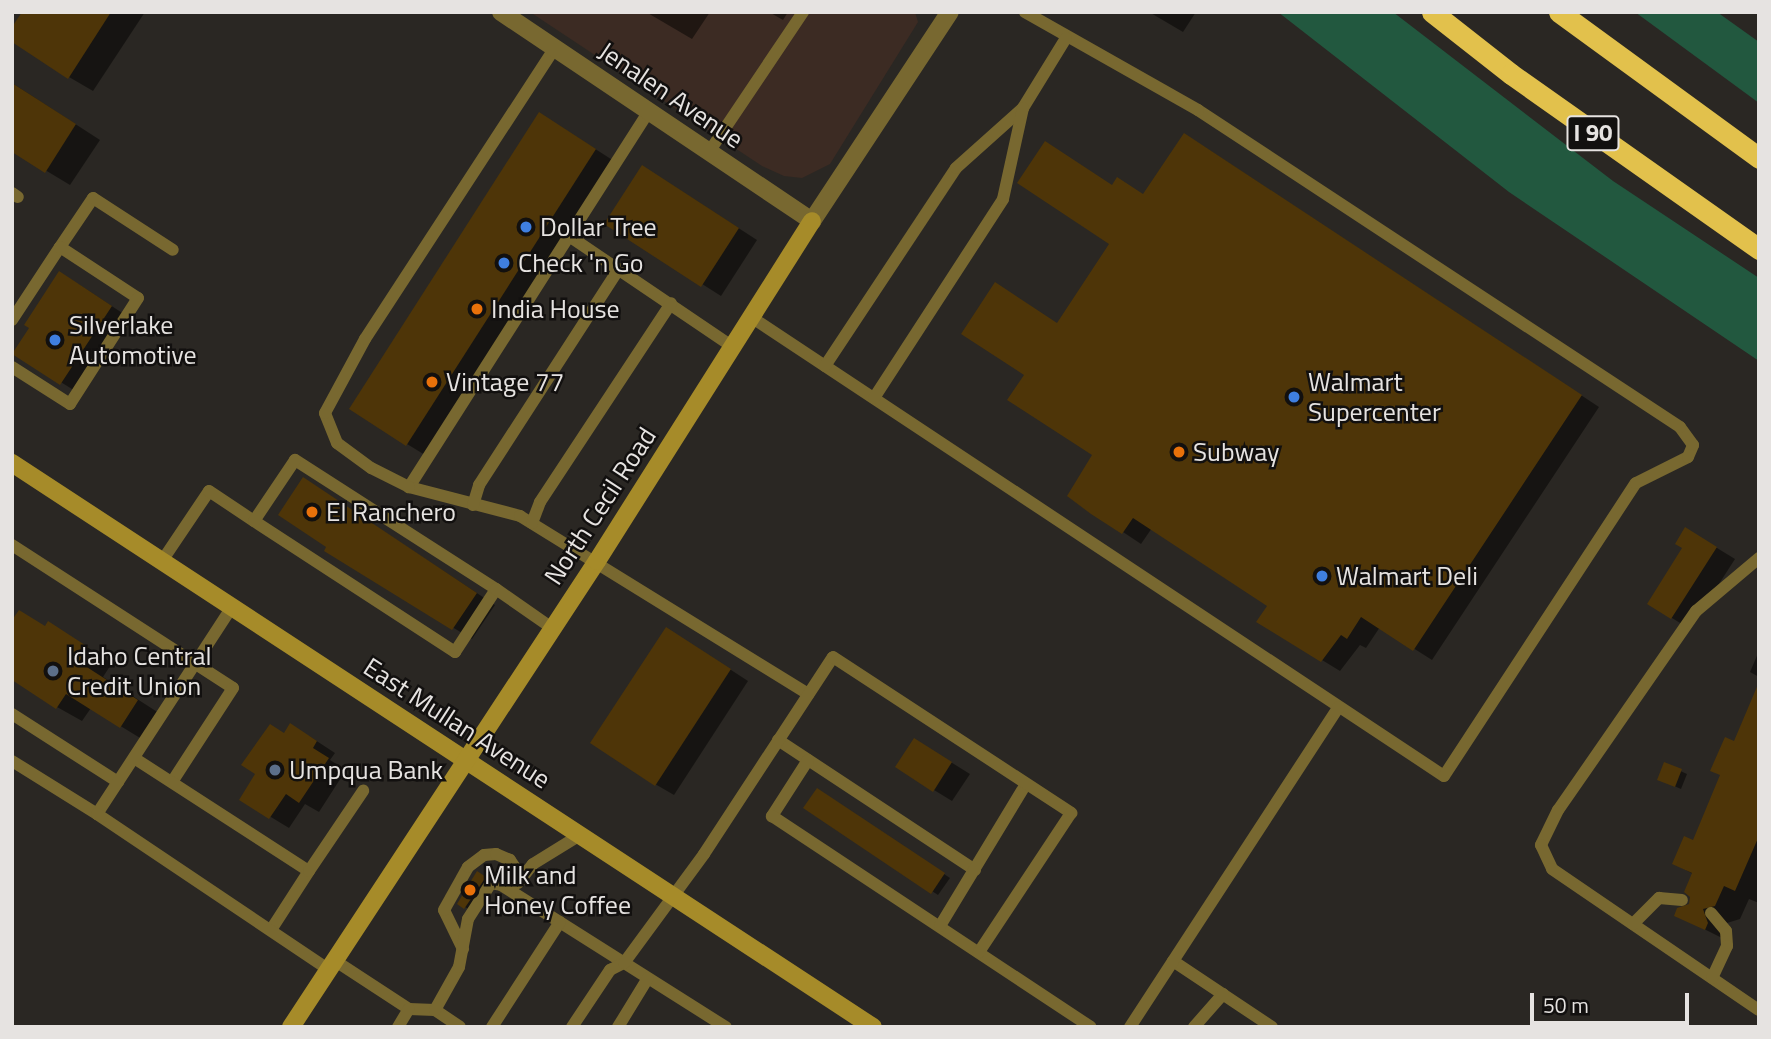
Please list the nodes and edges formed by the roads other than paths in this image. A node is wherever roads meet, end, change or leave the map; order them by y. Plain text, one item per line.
1 (501, 12) edge
2 (803, 12) edge
3 (950, 12) edge
4 (1025, 12) edge
5 (1432, 12) edge
6 (1559, 12) edge
7 (1066, 38) junction
8 (555, 48) junction
9 (1023, 108) junction
10 (649, 111) junction
11 (709, 152) junction
12 (1759, 158) edge
13 (812, 221) junction
14 (569, 236) junction
15 (60, 247) junction
16 (1759, 248) edge
17 (173, 250) dead end
18 (620, 269) junction
19 (671, 303) junction
20 (751, 317) junction
21 (12, 320) edge
22 (733, 347) junction
23 (825, 366) junction
24 (12, 367) edge
25 (874, 398) junction
26 (12, 463) edge
27 (409, 487) junction
28 (473, 505) junction
29 (254, 520) junction
30 (533, 523) junction
31 (12, 545) edge
32 (1759, 558) edge
33 (162, 561) junction
34 (597, 561) junction
35 (496, 589) junction
36 (232, 607) junction
37 (552, 628) junction
38 (196, 663) junction
39 (808, 694) junction
40 (1339, 707) junction
41 (12, 714) edge
42 (778, 740) junction
43 (134, 758) junction
44 (465, 760) junction
45 (808, 760) junction
46 (12, 761) edge
47 (118, 782) junction
48 (172, 782) junction
49 (1026, 784) junction
50 (363, 791) dead end
51 (97, 814) junction
52 (580, 835) junction
53 (975, 870) junction
54 (309, 871) junction
55 (522, 878) junction
56 (511, 892) junction
57 (673, 896) junction
58 (1682, 900) dead end
59 (1711, 913) dead end
60 (560, 922) junction
61 (1633, 925) junction
62 (940, 926) junction
63 (271, 930) junction
64 (463, 949) junction
65 (979, 952) junction
66 (1173, 961) junction
67 (624, 963) junction
68 (331, 964) junction
69 (648, 978) junction
70 (1712, 978) junction
71 (1223, 994) junction
72 (409, 1009) junction
73 (435, 1010) junction
74 (1759, 1010) edge
75 (291, 1027) edge
76 (398, 1027) edge
77 (460, 1027) edge
78 (492, 1027) edge
79 (572, 1027) edge
80 (618, 1027) edge
81 (726, 1027) edge
82 (873, 1027) edge
83 (1091, 1027) edge
84 (1130, 1027) edge
85 (1194, 1027) edge
86 (1272, 1027) edge

1 - 8 street, Jenalen Avenue
2 - 11 lane
3 - 13 street, North Cecil Road
4 - 7 lane
5 - 16 highway, I 90
6 - 12 highway
7 - 9 lane
7 - 40 lane
8 - 10 street, Jenalen Avenue
8 - 27 lane
9 - 23 lane
9 - 25 lane
10 - 11 street, Jenalen Avenue
10 - 14 lane
11 - 13 street, Jenalen Avenue
13 - 20 main road, North Cecil Road
14 - 18 lane
14 - 27 lane
15 - 17 lane
15 - 21 lane
15 - 24 lane
18 - 19 lane
18 - 28 lane
19 - 22 lane
19 - 30 lane
20 - 22 main road, North Cecil Road
20 - 23 lane
22 - 34 main road, North Cecil Road
23 - 25 lane
25 - 40 lane
26 - 33 main road, East Mullan Avenue
27 - 28 lane
28 - 30 lane
29 - 33 lane
29 - 35 lane
29 - 35 lane
30 - 34 lane
31 - 38 lane
32 - 61 lane
33 - 36 main road, East Mullan Avenue
34 - 37 main road, North Cecil Road
34 - 39 lane
35 - 37 lane
36 - 38 lane
36 - 44 main road, East Mullan Avenue
37 - 44 main road, North Cecil Road
38 - 43 lane
38 - 48 lane
39 - 42 lane
39 - 49 lane
40 - 66 lane
41 - 47 lane
42 - 45 lane
42 - 57 lane
43 - 47 lane
43 - 48 lane
44 - 52 main road, East Mullan Avenue
44 - 68 main road, North Cecil Road
45 - 53 lane
45 - 62 lane
46 - 51 lane
47 - 51 lane
48 - 54 lane
49 - 53 lane
49 - 65 lane
50 - 54 lane
51 - 63 lane
52 - 55 lane
52 - 57 main road, East Mullan Avenue
53 - 62 lane
54 - 63 lane
55 - 56 lane
55 - 64 lane
56 - 60 lane
56 - 64 lane
57 - 67 lane
57 - 82 main road, East Mullan Avenue
58 - 61 lane
59 - 70 lane
60 - 67 lane
60 - 78 lane
61 - 70 lane
62 - 65 lane
63 - 68 lane
64 - 73 lane
65 - 83 lane
66 - 71 lane
66 - 84 lane
67 - 69 lane
67 - 79 lane
68 - 72 lane
68 - 75 main road, North Cecil Road
69 - 80 lane
69 - 81 lane
70 - 74 lane
71 - 85 lane
71 - 86 lane
72 - 73 lane
72 - 76 lane
73 - 77 lane

